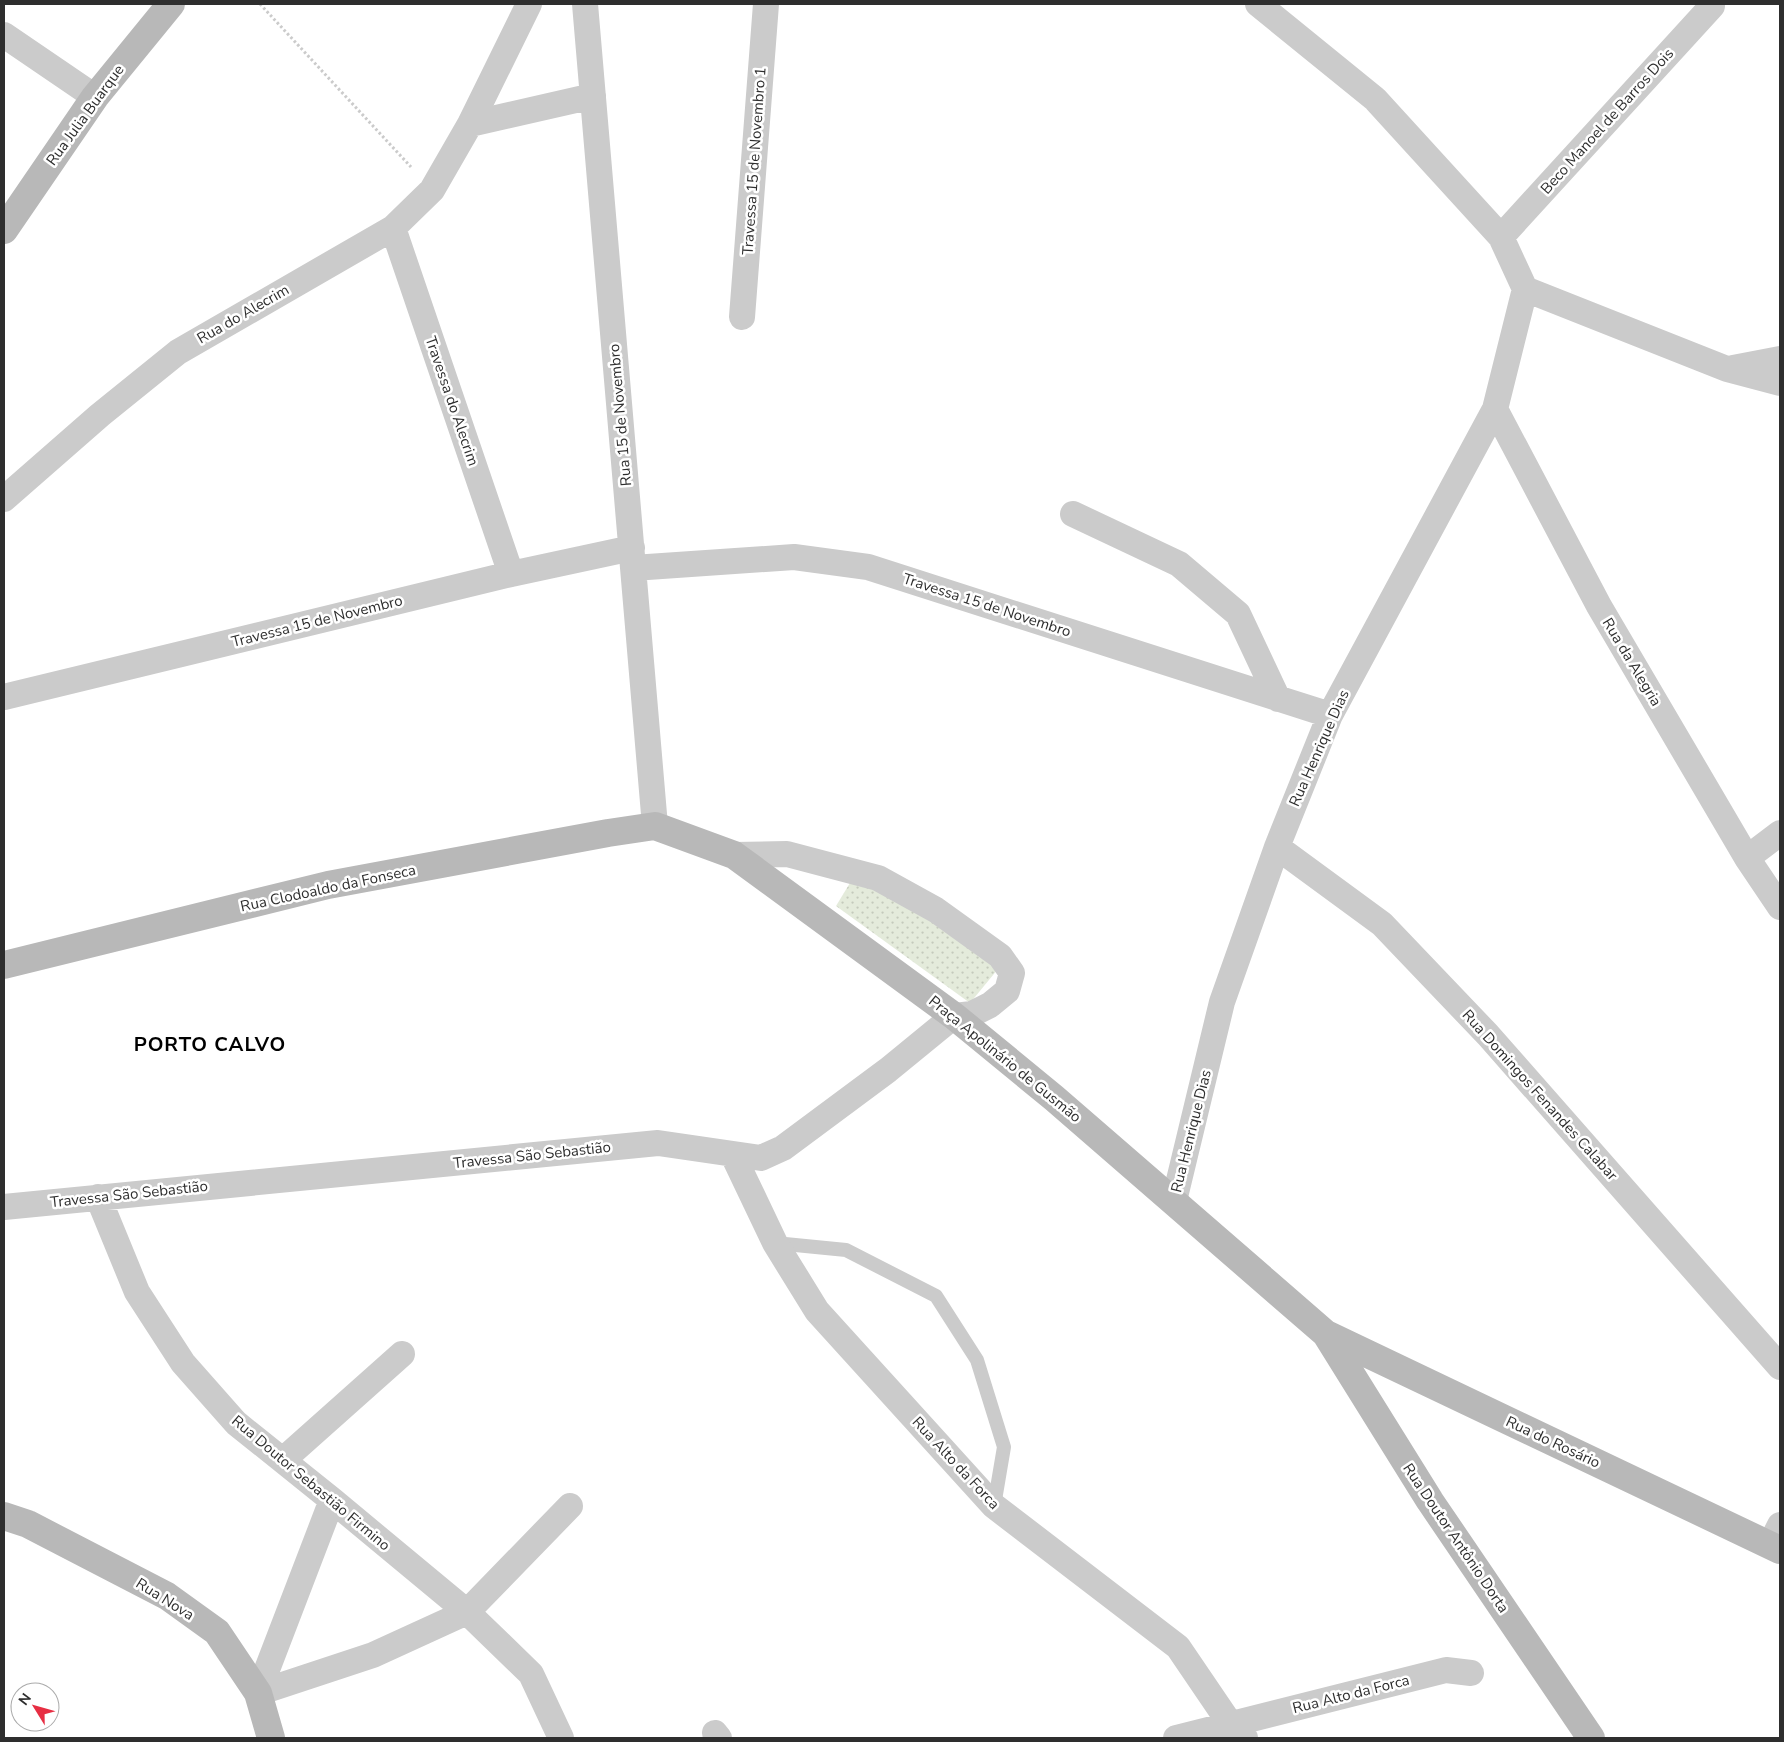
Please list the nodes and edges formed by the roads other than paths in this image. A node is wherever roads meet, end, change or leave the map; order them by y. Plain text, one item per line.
1 (171, 4) edge
2 (529, 4) edge
3 (585, 4) edge
4 (766, 4) edge
5 (1258, 4) edge
6 (1712, 6) dead end
7 (4, 35) edge
8 (593, 96) junction
9 (95, 97) junction
10 (470, 124) junction
11 (393, 228) junction
12 (4, 230) edge
13 (1501, 237) junction
14 (1525, 289) junction
15 (742, 318) dead end
16 (1780, 359) edge
17 (1727, 369) junction
18 (1780, 384) edge
19 (1495, 409) junction
20 (4, 498) edge
21 (1073, 514) dead end
22 (632, 558) junction
23 (511, 574) junction
24 (4, 697) edge
25 (1278, 699) junction
26 (1330, 715) junction
27 (655, 826) junction
28 (1780, 833) edge
29 (1276, 847) junction
30 (734, 855) junction
31 (1747, 858) junction
32 (1780, 907) edge
33 (4, 965) edge
34 (954, 1016) junction
35 (733, 1154) junction
36 (98, 1197) junction
37 (1174, 1200) junction
38 (4, 1207) edge
39 (775, 1243) junction
40 (1326, 1334) junction
41 (402, 1354) dead end
42 (1780, 1367) edge
43 (283, 1460) junction
44 (332, 1500) junction
45 (570, 1506) dead end
46 (994, 1506) junction
47 (4, 1516) edge
48 (1777, 1540) edge
49 (467, 1612) junction
50 (1471, 1673) dead end
51 (258, 1692) junction
52 (1238, 1732) edge
53 (271, 1738) edge
54 (561, 1738) edge
55 (1176, 1738) edge
56 (1591, 1738) edge

1 - 9 street, Rua Julia Buarque
2 - 10 street, Rua do Alecrim
3 - 8 street, Rua 15 de Novembro
4 - 15 street, Travessa 15 de Novembro 1
5 - 13 street
6 - 13 street, Beco Manoel de Barros Dois
7 - 9 street
8 - 10 street
8 - 22 street, Rua 15 de Novembro
9 - 12 street, Rua Julia Buarque
10 - 11 street, Rua do Alecrim
11 - 20 street, Rua do Alecrim
11 - 23 street, Travessa do Alecrim
13 - 14 street
14 - 17 street
14 - 19 street, Rua Henrique Dias
16 - 17 street
17 - 18 street
19 - 26 street, Rua Henrique Dias
19 - 31 street, Rua da Alegria
21 - 25 street
22 - 23 street, Travessa 15 de Novembro
22 - 25 street, Travessa 15 de Novembro
22 - 27 street, Rua 15 de Novembro
23 - 24 street, Travessa 15 de Novembro
25 - 26 street, Travessa 15 de Novembro
26 - 29 street, Rua Henrique Dias
27 - 30 street, Praça Apolinário de Gusmão
27 - 33 street, Rua Clodoaldo da Fonseca
28 - 31 street
29 - 37 street, Rua Henrique Dias
29 - 42 street, Rua Domingos Fenandes Calabar
30 - 34 street, Praça Apolinário de Gusmão
30 - 34 street, Travessa São Sebastião
31 - 32 street, Rua da Alegria
34 - 35 street, Travessa São Sebastião
34 - 37 street, Praça Apolinário de Gusmão
35 - 36 street, Travessa São Sebastião
35 - 39 street, Rua Alto da Forca
36 - 38 street, Travessa São Sebastião
36 - 43 street, Rua Doutor Sebastião Firmino
37 - 40 street, Praça Apolinário de Gusmão
39 - 46 street, Rua Alto da Forca
39 - 46 lane
40 - 48 street, Rua do Rosário
40 - 56 street, Rua Doutor Antônio Dorta
41 - 43 street
43 - 44 street, Rua Doutor Sebastião Firmino
44 - 49 street, Rua Doutor Sebastião Firmino
44 - 51 street
45 - 49 street
46 - 52 street, Rua Alto da Forca
47 - 51 street, Rua Nova
49 - 51 street
49 - 54 street, Rua Doutor Sebastião Firmino
50 - 52 street, Rua Alto da Forca
51 - 53 street, Rua Nova
52 - 55 street, Rua Alto da Forca

